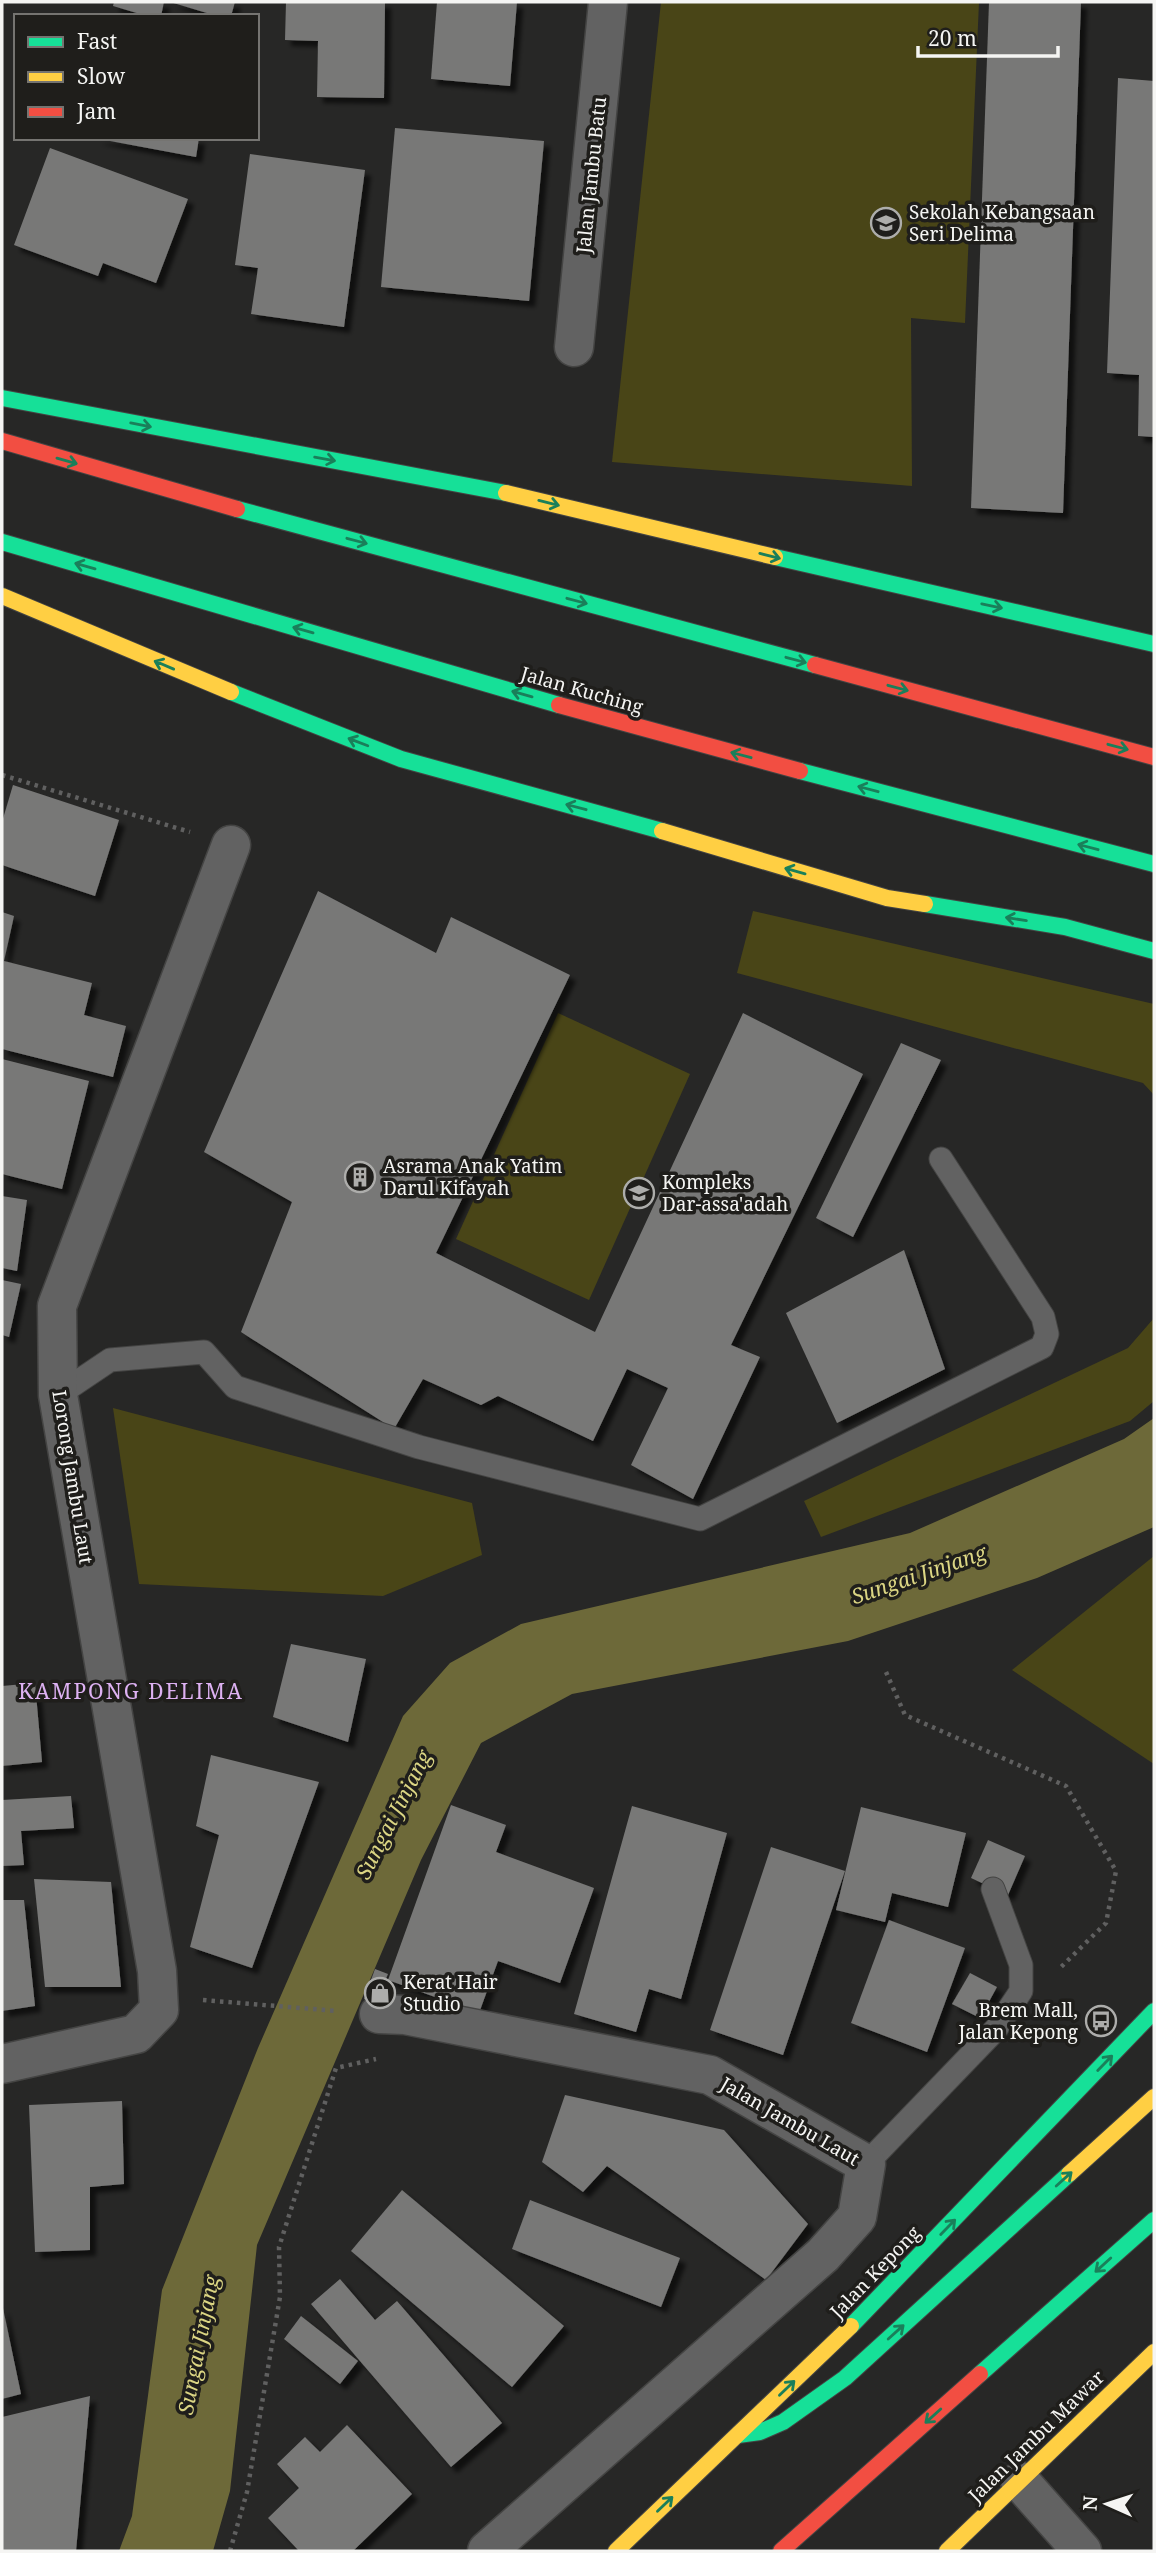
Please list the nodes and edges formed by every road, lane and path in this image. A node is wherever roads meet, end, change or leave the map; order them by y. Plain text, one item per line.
1 (608, 2) edge
2 (574, 347) dead end
3 (2, 398) edge
4 (2, 441) edge
5 (2, 542) edge
6 (2, 596) edge
7 (1154, 644) edge
8 (1154, 757) edge
9 (2, 775) edge
10 (231, 845) joint
11 (1154, 864) edge
12 (1065, 927) junction
13 (1154, 937) edge
14 (1154, 951) edge
15 (941, 1159) dead end
16 (58, 1395) junction
17 (886, 1672) dead end
18 (993, 1889) dead end
19 (1021, 1991) junction
20 (207, 2000) dead end
21 (1154, 2011) edge
22 (364, 2013) joint
23 (2, 2064) edge
24 (336, 2068) dead end
25 (1154, 2097) edge
26 (866, 2164) junction
27 (1154, 2220) edge
28 (1154, 2352) edge
29 (738, 2435) junction
30 (1020, 2481) junction
31 (230, 2551) edge
32 (487, 2551) edge
33 (616, 2551) edge
34 (782, 2551) edge
35 (947, 2551) edge
36 (1082, 2551) edge

1 - 2 street, Jalan Jambu Batu
3 -> 7 main road
4 -> 8 main road
11 -> 5 main road, Jalan Kuching
12 -> 6 main road
9 - 10 path
10 - 16 street, Lorong Jambu Laut
12 - 13 main road
12 - 14 main road
15 - 16 lane
16 - 23 street, Lorong Jambu Laut
17 - 19 path
18 - 19 lane
19 - 26 lane
20 - 22 path
29 -> 21 main road, Jalan Kepong
22 - 26 street, Jalan Jambu Laut
24 - 31 path
29 -> 25 main road
26 - 32 street, Jalan Jambu Laut
27 -> 34 main road
28 - 30 main road, Jalan Jambu Mawar
33 -> 29 main road, Jalan Kepong
30 - 35 main road, Jalan Jambu Mawar
30 - 36 street

